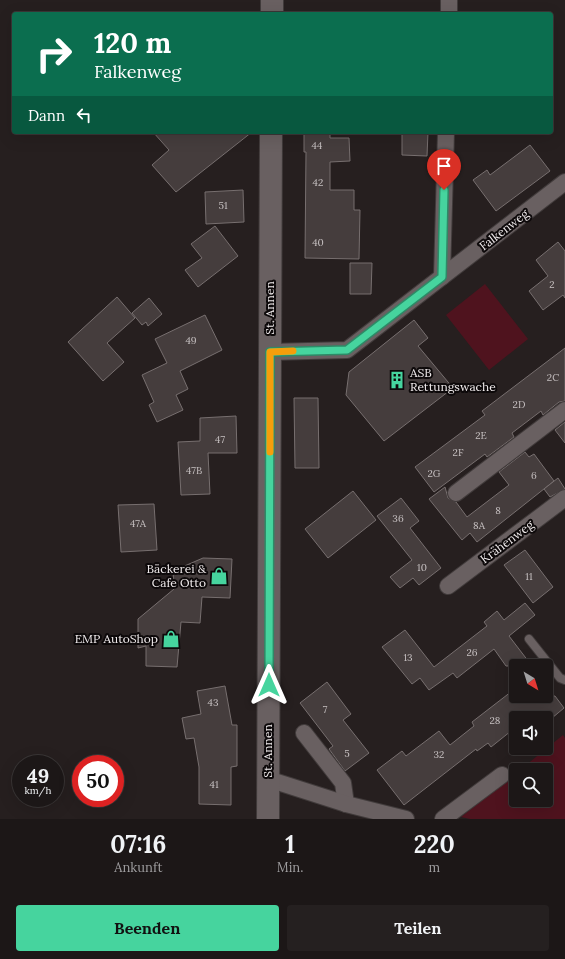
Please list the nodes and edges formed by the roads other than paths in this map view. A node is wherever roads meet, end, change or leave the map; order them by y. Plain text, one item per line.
1 (272, 0) edge
2 (449, 0) edge
3 (272, 12) edge
4 (449, 12) edge
5 (271, 134) edge
6 (446, 134) edge
7 (564, 186) edge
8 (442, 277) junction
9 (270, 352) junction
10 (565, 410) edge
11 (456, 493) dead end
12 (565, 498) edge
13 (448, 586) dead end
14 (529, 639) dead end
15 (565, 680) edge
16 (304, 733) dead end
17 (502, 775) dead end
18 (268, 779) junction
19 (346, 804) junction
20 (268, 819) edge
21 (406, 819) edge
22 (443, 819) edge

1 - 3 main road
2 - 4 street
5 - 9 main road, St. Annen
6 - 8 street
7 - 8 street, Falkenweg
8 - 9 street, Falkenweg
9 - 18 main road, St. Annen
10 - 11 street
12 - 13 street, Krähenweg
14 - 15 lane
16 - 19 street
17 - 22 street
18 - 19 street
18 - 20 main road, St. Annen
19 - 21 street

